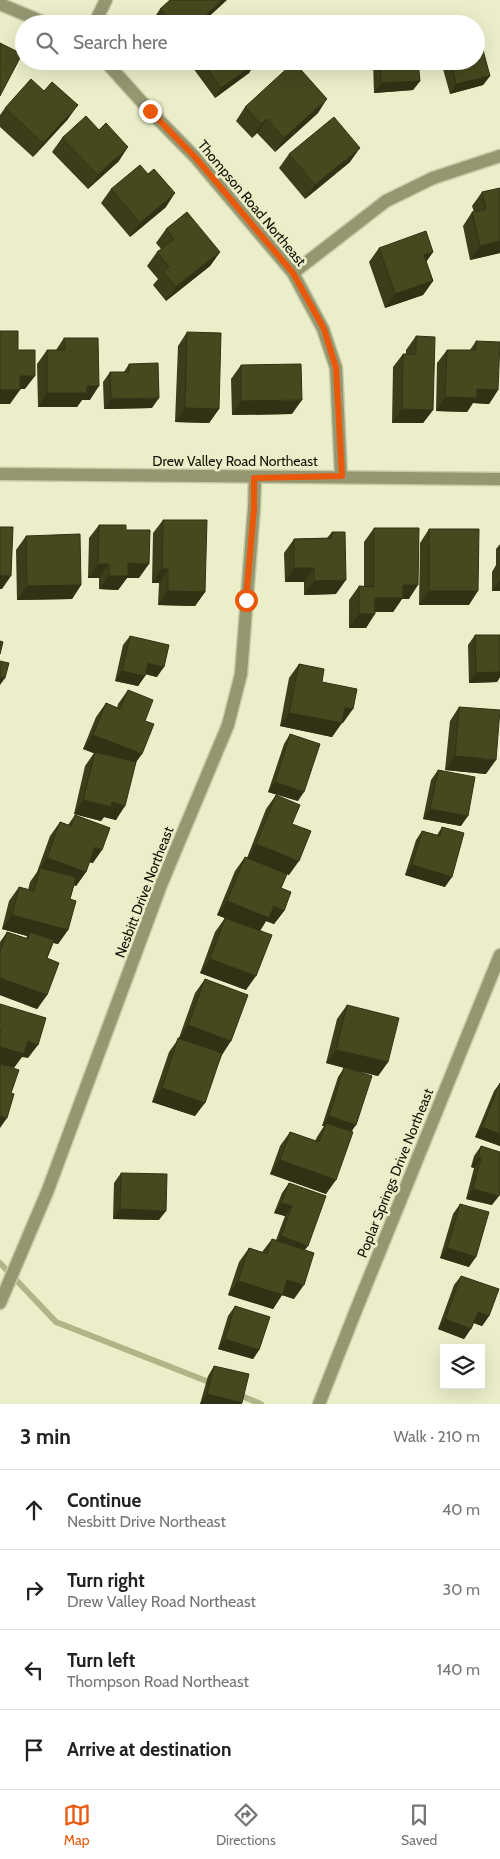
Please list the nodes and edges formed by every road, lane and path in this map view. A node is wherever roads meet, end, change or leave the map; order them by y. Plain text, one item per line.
1 (106, 0) edge
2 (0, 4) edge
3 (26, 15) edge
4 (98, 15) edge
5 (113, 70) edge
6 (500, 156) edge
7 (293, 273) junction
8 (0, 474) edge
9 (342, 476) junction
10 (254, 478) junction
11 (500, 479) edge
12 (500, 955) edge
13 (0, 1304) edge
14 (319, 1404) edge

1 - 4 street
2 - 3 street
5 - 7 street, Thompson Road Northeast
6 - 7 street
7 - 9 street, Thompson Road Northeast
8 - 10 street, Drew Valley Road Northeast
9 - 10 street, Drew Valley Road Northeast
9 - 11 street, Drew Valley Road Northeast
10 - 13 street, Nesbitt Drive Northeast
12 - 14 street, Poplar Springs Drive Northeast

